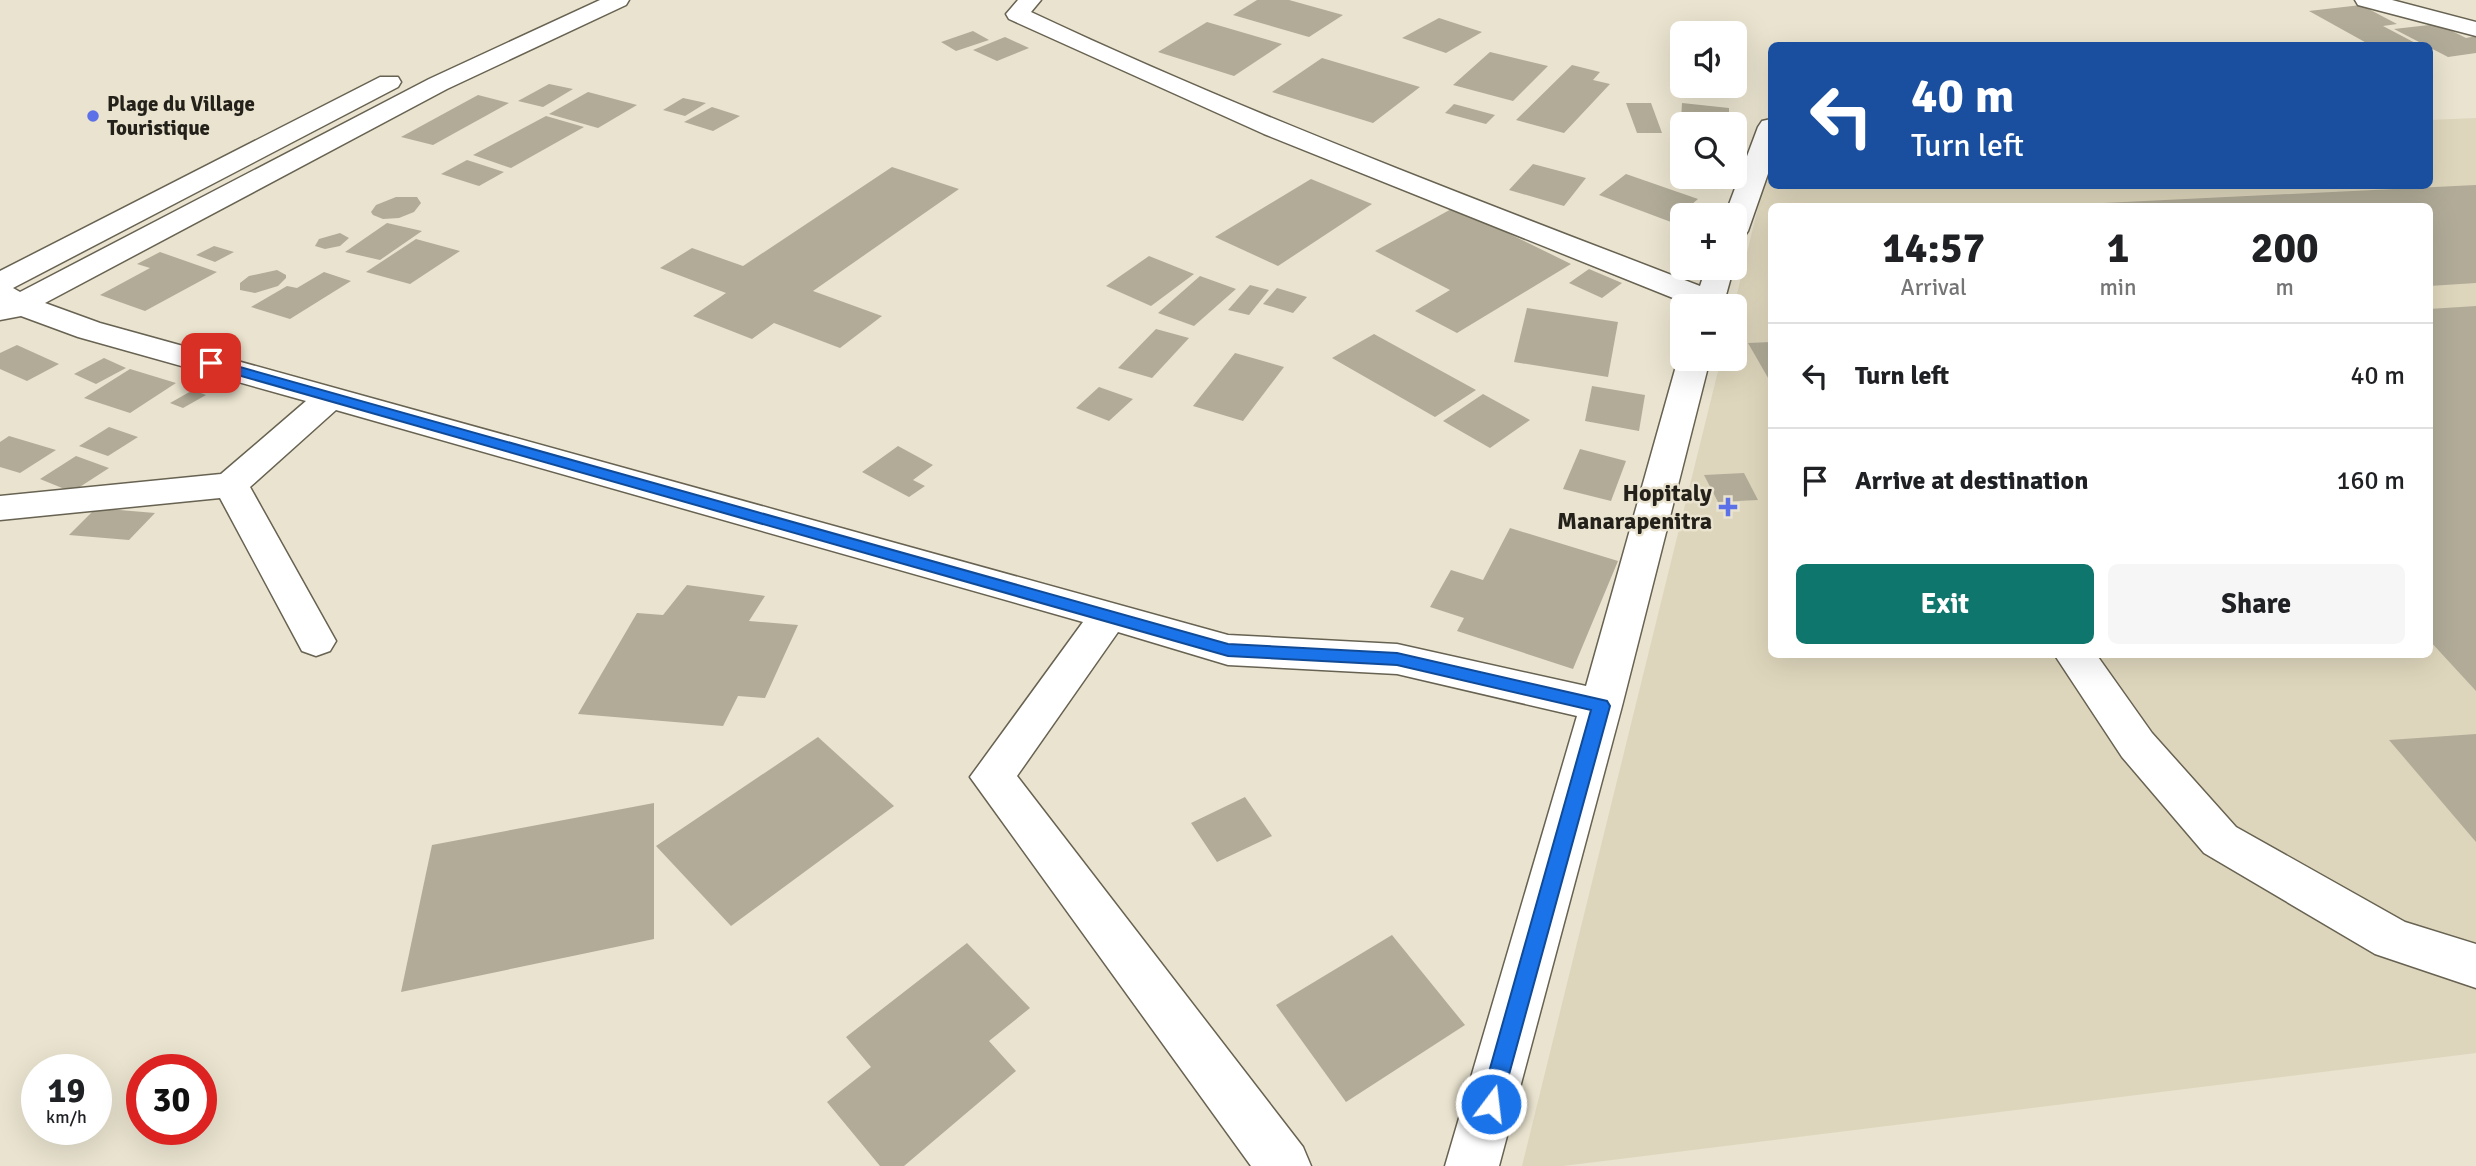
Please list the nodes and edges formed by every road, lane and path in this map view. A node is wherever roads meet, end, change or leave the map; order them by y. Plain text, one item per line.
1 (565, 0) edge
2 (618, 0) edge
3 (1030, 0) edge
4 (2366, 0) edge
5 (2476, 29) edge
6 (1768, 135) edge
7 (1744, 203) edge
8 (1684, 294) edge
9 (5, 299) edge
10 (1691, 371) edge
11 (332, 396) junction
12 (231, 485) junction
13 (0, 508) edge
14 (1109, 615) junction
15 (316, 641) dead end
16 (2077, 658) edge
17 (1601, 706) junction
18 (2476, 966) edge
19 (1284, 1166) edge
20 (1472, 1166) edge

1 - 9 street
2 - 9 street
3 - 8 street
4 - 5 street
6 - 7 street
9 - 11 street
10 - 17 street
11 - 12 street
11 - 14 street
12 - 13 street
12 - 15 street
14 - 17 street
14 - 19 street
16 - 18 street
17 - 20 street

